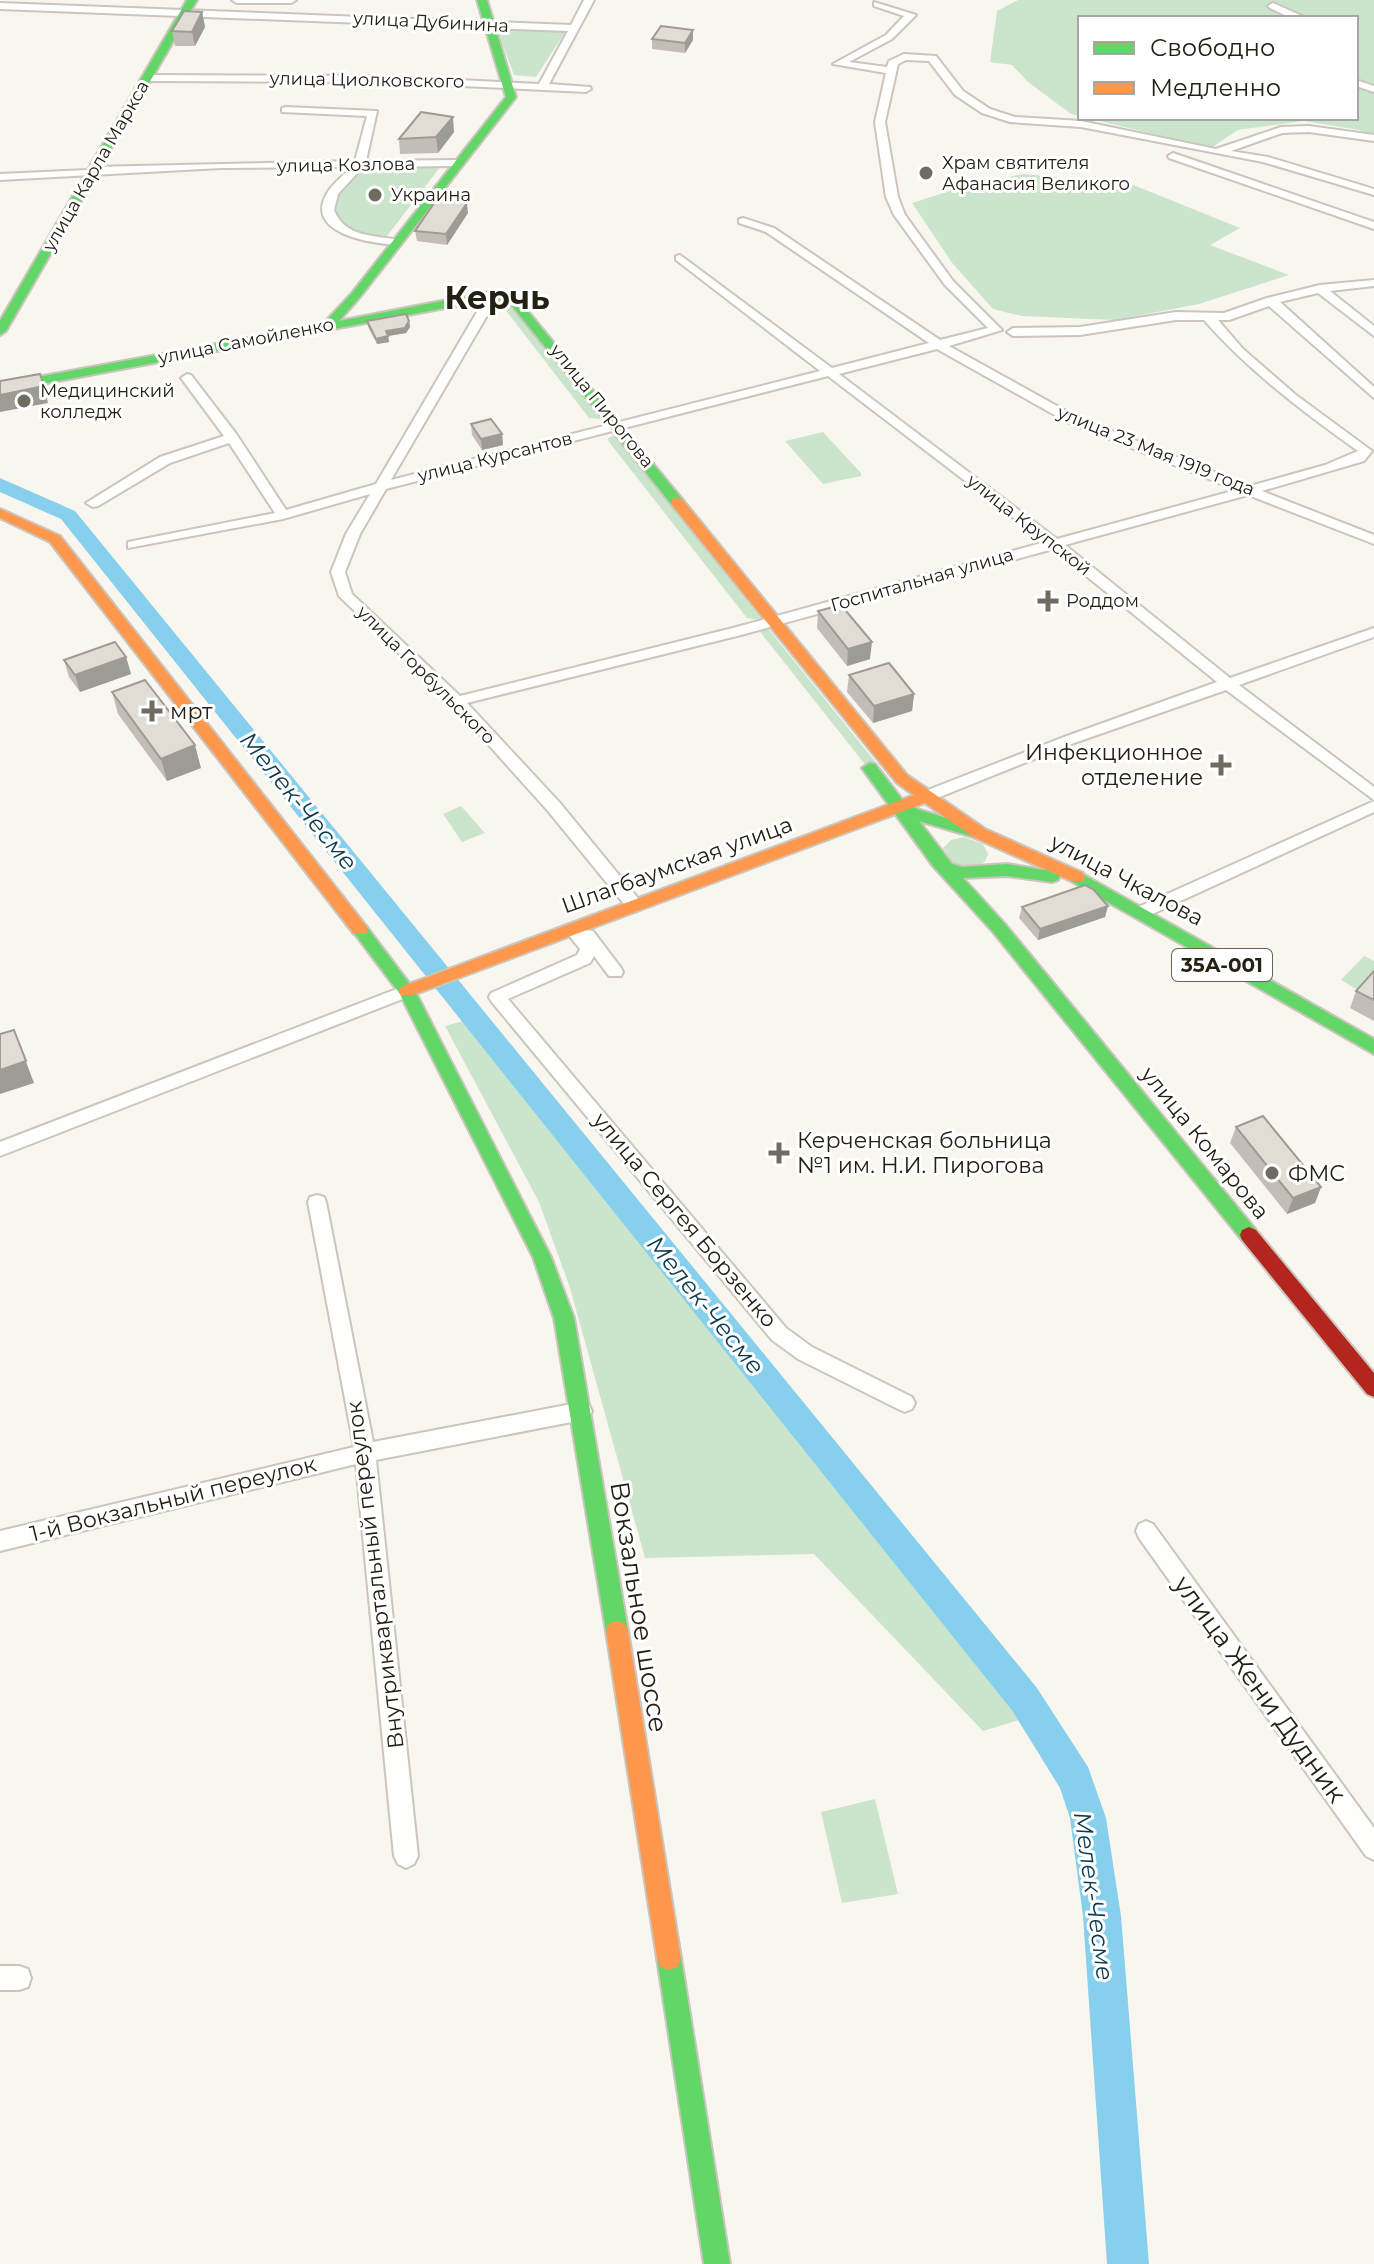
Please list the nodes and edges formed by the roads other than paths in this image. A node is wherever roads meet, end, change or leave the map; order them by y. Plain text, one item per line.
1 (237, 0) edge
2 (291, 0) edge
3 (482, 0) edge
4 (589, 0) edge
5 (877, 4) dead end
6 (0, 6) edge
7 (189, 6) edge
8 (1273, 6) dead end
9 (1295, 16) edge
10 (486, 24) junction
11 (574, 28) junction
12 (892, 71) junction
13 (147, 78) junction
14 (509, 83) junction
15 (543, 86) junction
16 (586, 89) dead end
17 (286, 110) dead end
18 (1374, 138) edge
19 (1222, 152) junction
20 (1173, 156) dead end
21 (458, 163) junction
22 (359, 165) junction
23 (91, 172) junction
24 (0, 177) edge
25 (1374, 192) edge
26 (743, 221) dead end
27 (1374, 226) edge
28 (396, 242) junction
29 (680, 258) dead end
30 (1374, 283) edge
31 (1344, 287) junction
32 (1320, 289) junction
33 (1374, 290) edge
34 (356, 295) junction
35 (493, 295) junction
36 (1271, 301) junction
37 (6, 310) edge
38 (384, 316) junction
39 (1208, 317) junction
40 (354, 321) junction
41 (327, 326) junction
42 (0, 331) edge
43 (1013, 332) dead end
44 (1374, 332) edge
45 (939, 345) junction
46 (831, 374) junction
47 (187, 378) dead end
48 (0, 388) edge
49 (1374, 394) edge
50 (611, 428) junction
51 (1374, 436) edge
52 (232, 438) junction
53 (1353, 441) junction
54 (378, 487) junction
55 (1249, 489) junction
56 (93, 503) dead end
57 (0, 513) edge
58 (283, 515) junction
59 (1374, 540) edge
60 (1054, 543) junction
61 (133, 545) dead end
62 (774, 622) junction
63 (755, 627) junction
64 (1374, 632) edge
65 (1228, 684) junction
66 (457, 701) junction
67 (1374, 795) edge
68 (925, 797) junction
69 (900, 806) junction
70 (1374, 806) edge
71 (982, 835) junction
72 (937, 859) junction
73 (986, 871) junction
74 (1070, 877) junction
75 (635, 906) junction
76 (1139, 914) junction
77 (576, 928) junction
78 (999, 928) junction
79 (592, 947) junction
80 (615, 972) dead end
81 (414, 989) junction
82 (1374, 1047) edge
83 (1374, 1054) edge
84 (0, 1149) edge
85 (317, 1202) dead end
86 (1374, 1388) edge
87 (905, 1403) dead end
88 (582, 1411) junction
89 (365, 1453) junction
90 (1146, 1531) dead end
91 (0, 1541) edge
92 (1374, 1848) edge
93 (406, 1856) dead end
94 (717, 2264) edge

1 - 2 street
3 - 10 main road
4 - 11 street
5 - 12 street
6 - 7 street, улица Дубинина
7 - 10 street, улица Дубинина
7 - 13 main road, улица Карла Маркса
8 - 9 street
10 - 11 street, улица Дубинина
10 - 14 main road
11 - 15 street
12 - 19 street
12 - 45 street, улица Курсантов
13 - 14 street, улица Циолковского
13 - 23 main road, улица Карла Маркса
14 - 15 street, улица Циолковского
14 - 21 main road
15 - 16 street, улица Циолковского
17 - 22 street
18 - 19 street
19 - 25 street
20 - 27 street
21 - 22 street, улица Козлова
21 - 28 main road
22 - 23 street, улица Козлова
22 - 28 street
23 - 24 street, улица Козлова
23 - 37 main road, улица Карла Маркса
26 - 45 street, улица 23 Мая 1919 года
28 - 34 main road
29 - 46 street, улица Крупской
30 - 31 street
31 - 32 street
31 - 33 street
32 - 36 street
32 - 44 street
34 - 38 main road
34 - 40 main road
34 - 41 main road
35 - 38 main road, улица Самойленко
35 - 50 main road, улица Пирогова
35 - 54 street, улица Горбульского
36 - 39 street
36 - 49 street
37 - 42 main road, улица Карла Маркса
38 - 40 main road, улица Самойленко
39 - 43 street
39 - 53 street
40 - 41 main road, улица Самойленко
41 - 48 main road, улица Самойленко
45 - 46 street, улица Курсантов
45 - 55 street, улица 23 Мая 1919 года
46 - 50 street, улица Курсантов
46 - 60 street, улица Крупской
47 - 52 street
50 - 54 street, улица Курсантов
50 - 62 main road, улица Пирогова
50 - 63 main road, улица Пирогова
51 - 53 street
52 - 56 street
52 - 58 street
53 - 55 street, Госпитальная улица
54 - 58 street, улица Курсантов
54 - 66 street, улица Горбульского
55 - 59 street, улица 23 Мая 1919 года
55 - 60 street, Госпитальная улица
57 - 81 main road, Вокзальное шоссе
58 - 61 street, улица Курсантов
60 - 62 street, Госпитальная улица
60 - 65 street, улица Крупской
62 - 63 street, Госпитальная улица
62 - 68 main road, улица Пирогова
63 - 66 street, Госпитальная улица
63 - 69 main road, улица Пирогова
64 - 65 street, Шлагбаумская улица
65 - 67 street, улица Крупской
65 - 68 street, Шлагбаумская улица
66 - 75 street, улица Горбульского
68 - 69 main road, Шлагбаумская улица
68 - 71 main road, улица Пирогова
69 - 71 main road
69 - 72 main road, улица Комарова
69 - 75 main road, Шлагбаумская улица
70 - 76 street
71 - 72 main road
71 - 73 main road
71 - 74 main road, улица Чкалова
72 - 73 main road, улица Чкалова
72 - 78 main road, улица Комарова
73 - 74 main road, улица Чкалова
73 - 78 main road, улица Комарова
74 - 76 main road, улица Чкалова / 35А-001
75 - 77 main road, Шлагбаумская улица
76 - 82 main road, улица Чкалова / 35А-001
76 - 83 main road, улица Чкалова / 35А-001
77 - 79 street
77 - 81 main road, Шлагбаумская улица
78 - 86 main road, улица Комарова
79 - 80 street
79 - 87 street, улица Сергея Борзенко
81 - 84 street, Шлагбаумская улица
81 - 88 main road, Вокзальное шоссе
85 - 89 street, Внутриквартальный переулок
88 - 89 street, 1-й Вокзальный переулок
88 - 94 main road, Вокзальное шоссе
89 - 91 street, 1-й Вокзальный переулок
89 - 93 street, Внутриквартальный переулок
90 - 92 street, улица Жени Дудник

